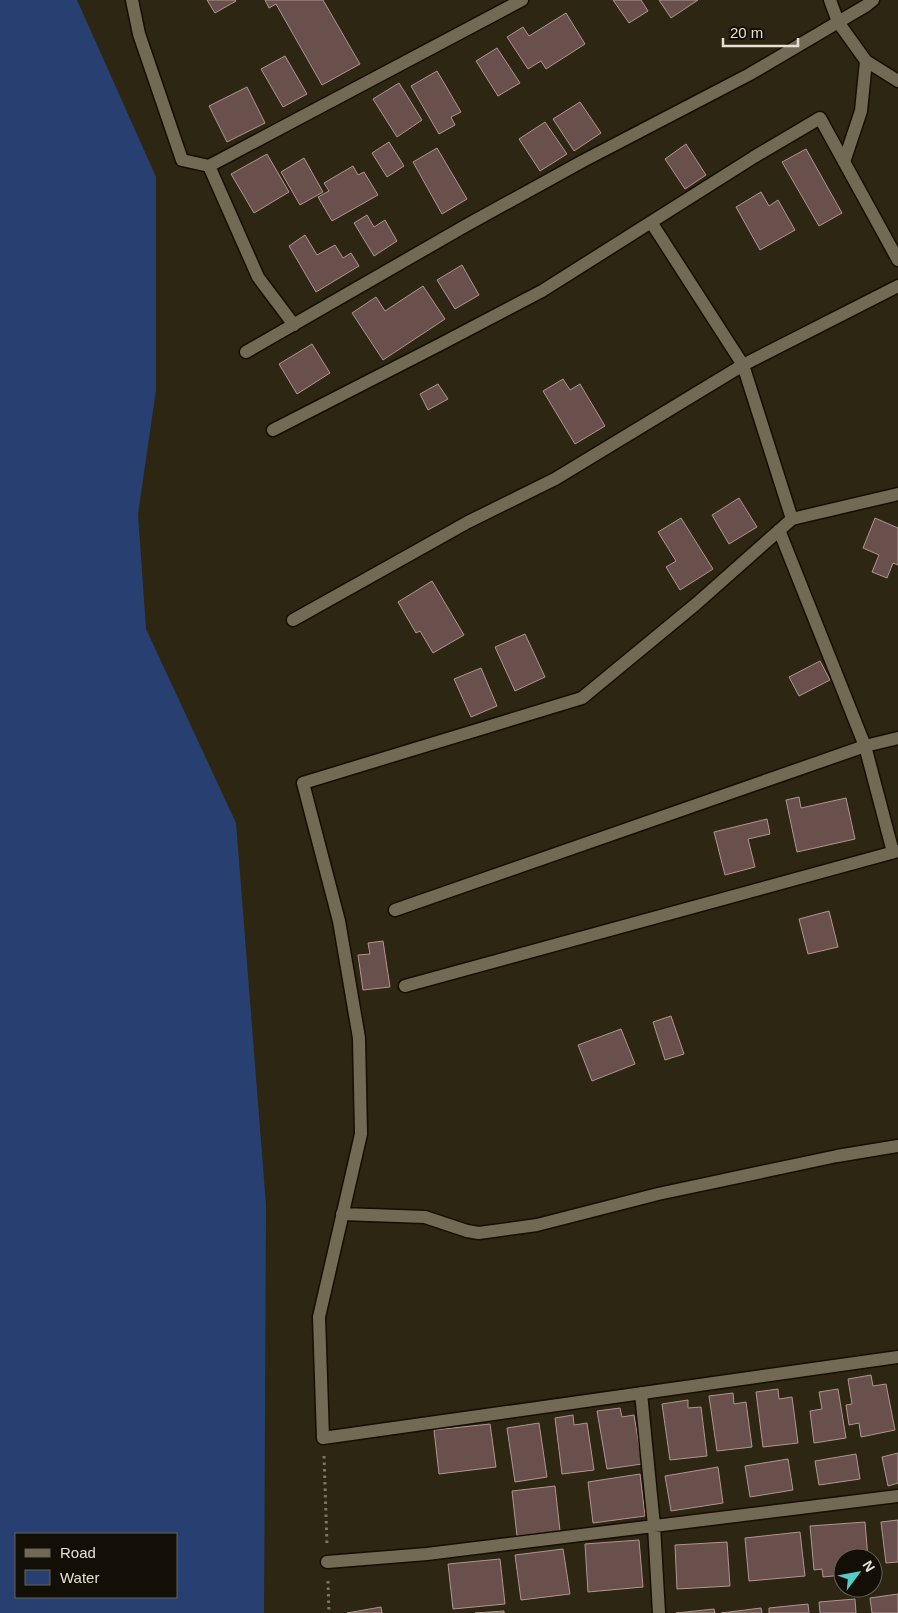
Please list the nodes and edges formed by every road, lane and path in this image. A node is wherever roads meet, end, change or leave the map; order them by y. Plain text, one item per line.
1 (132, 0) edge
2 (522, 0) edge
3 (830, 0) edge
4 (873, 0) edge
5 (838, 22) junction
6 (866, 61) junction
7 (898, 81) edge
8 (844, 162) junction
9 (209, 166) junction
10 (651, 222) junction
11 (898, 260) edge
12 (898, 286) edge
13 (294, 325) junction
14 (246, 352) dead end
15 (743, 365) junction
16 (273, 430) dead end
17 (898, 494) edge
18 (792, 519) junction
19 (779, 530) junction
20 (292, 620) dead end
21 (898, 738) edge
22 (865, 746) junction
23 (896, 851) edge
24 (395, 910) dead end
25 (405, 986) dead end
26 (898, 1146) edge
27 (342, 1214) junction
28 (898, 1357) edge
29 (641, 1393) junction
30 (323, 1438) junction
31 (898, 1496) edge
32 (654, 1526) junction
33 (327, 1562) junction
34 (329, 1613) edge
35 (659, 1613) edge

1 - 9 street
2 - 9 street
3 - 5 street
4 - 5 street
5 - 6 street
5 - 13 street
6 - 7 street
6 - 8 street
8 - 10 street
8 - 11 street
9 - 13 street
10 - 15 street
10 - 16 street
12 - 15 street
13 - 14 street
15 - 18 street
15 - 20 street
17 - 18 street
18 - 19 street
19 - 22 street
19 - 27 street
21 - 22 street
22 - 23 street
22 - 24 street
23 - 25 street
26 - 27 street
27 - 30 street
28 - 29 street
29 - 30 street
29 - 32 street
30 - 33 path
31 - 32 street
32 - 33 street
32 - 35 street
33 - 34 path

